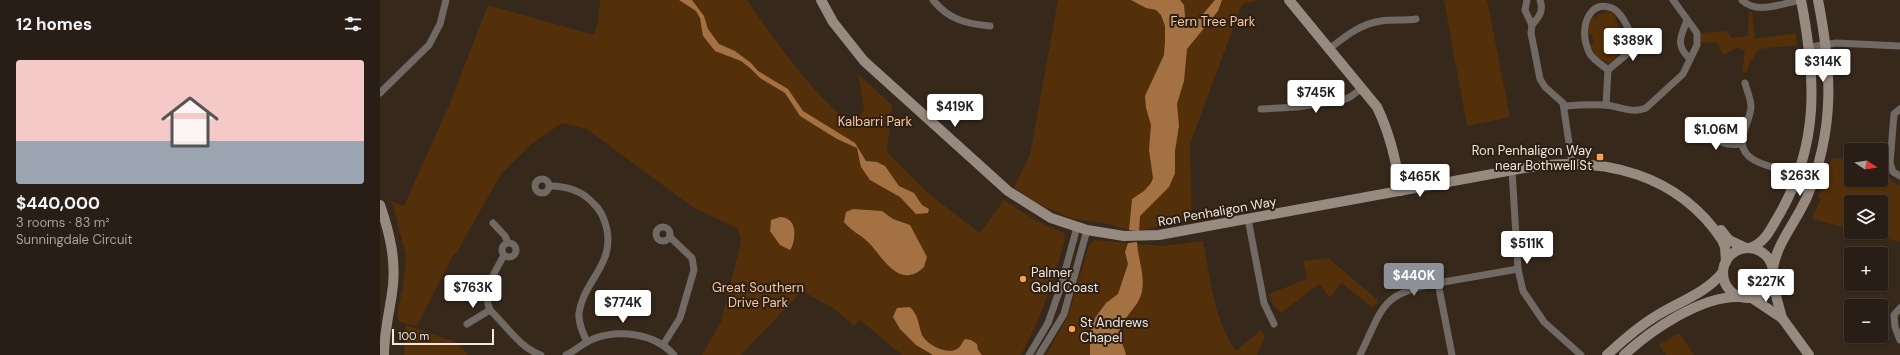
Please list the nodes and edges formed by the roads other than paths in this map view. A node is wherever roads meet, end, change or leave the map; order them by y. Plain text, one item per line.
1 (446, 0) edge
2 (821, 0) edge
3 (933, 0) edge
4 (1289, 0) edge
5 (1527, 0) edge
6 (1540, 0) edge
7 (1673, 0) edge
8 (1742, 0) edge
9 (1801, 0) edge
10 (1818, 0) edge
11 (1416, 20) dead end
12 (1687, 20) junction
13 (1532, 25) junction
14 (990, 26) dead end
15 (1826, 44) junction
16 (1900, 46) edge
17 (1810, 47) junction
18 (1329, 49) junction
19 (1689, 58) junction
20 (1608, 70) junction
21 (1745, 83) dead end
22 (1361, 89) junction
23 (380, 93) edge
24 (1606, 105) junction
25 (1564, 106) junction
26 (1261, 109) dead end
27 (1900, 109) edge
28 (1689, 135) dead end
29 (1742, 144) junction
30 (1572, 163) junction
31 (1512, 170) junction
32 (1798, 174) junction
33 (1900, 176) edge
34 (550, 186) dead end
35 (1401, 191) junction
36 (380, 205) edge
37 (1694, 207) junction
38 (1248, 219) junction
39 (493, 223) dead end
40 (1077, 227) junction
41 (1087, 230) junction
42 (670, 237) dead end
43 (508, 243) junction
44 (1748, 248) junction
45 (504, 255) junction
46 (1724, 267) junction
47 (1773, 268) junction
48 (1518, 269) junction
49 (1772, 281) junction
50 (1438, 283) junction
51 (1740, 297) junction
52 (1752, 298) junction
53 (1900, 308) edge
54 (490, 310) junction
55 (1782, 318) junction
56 (467, 324) dead end
57 (1274, 324) dead end
58 (1900, 340) edge
59 (587, 342) junction
60 (663, 345) junction
61 (383, 347) edge
62 (541, 355) edge
63 (566, 355) edge
64 (674, 355) edge
65 (1029, 355) edge
66 (1039, 355) edge
67 (1360, 355) edge
68 (1452, 355) edge
69 (1581, 355) edge
70 (1607, 355) edge
71 (1624, 355) edge
72 (1809, 355) edge

1 - 23 street
2 - 40 street, Ron Penhaligon Way
3 - 14 street
4 - 18 street
5 - 13 street
6 - 13 street
7 - 12 street
8 - 9 street
9 - 17 street
10 - 15 street
11 - 18 street
12 - 19 street
12 - 19 street
13 - 25 street
15 - 16 street
15 - 17 street
15 - 47 street
17 - 32 street
18 - 22 street
19 - 24 street
20 - 20 street
20 - 24 street
21 - 29 street
22 - 26 street
22 - 35 street
24 - 25 street
25 - 30 street
27 - 33 street
28 - 29 street
29 - 32 street
30 - 31 street, Ron Penhaligon Way
30 - 37 street, Ron Penhaligon Way
31 - 35 street, Ron Penhaligon Way
31 - 48 street
32 - 44 street
34 - 59 street
35 - 38 street, Ron Penhaligon Way
36 - 61 street
37 - 44 street, Ron Penhaligon Way
37 - 46 street, Ron Penhaligon Way
38 - 41 street, Ron Penhaligon Way
38 - 57 street
39 - 43 street
40 - 41 street, Ron Penhaligon Way
40 - 65 street
41 - 66 street
42 - 60 street
43 - 45 street
43 - 45 street
44 - 46 street
44 - 47 street
45 - 54 street
46 - 51 street
46 - 70 street
47 - 49 street
48 - 50 street
48 - 69 street
49 - 52 street
49 - 55 street
50 - 67 street
50 - 68 street
51 - 52 street
51 - 71 street
52 - 55 street
53 - 58 street
54 - 56 street
54 - 62 street
55 - 72 street
59 - 60 street
59 - 63 street
60 - 64 street

